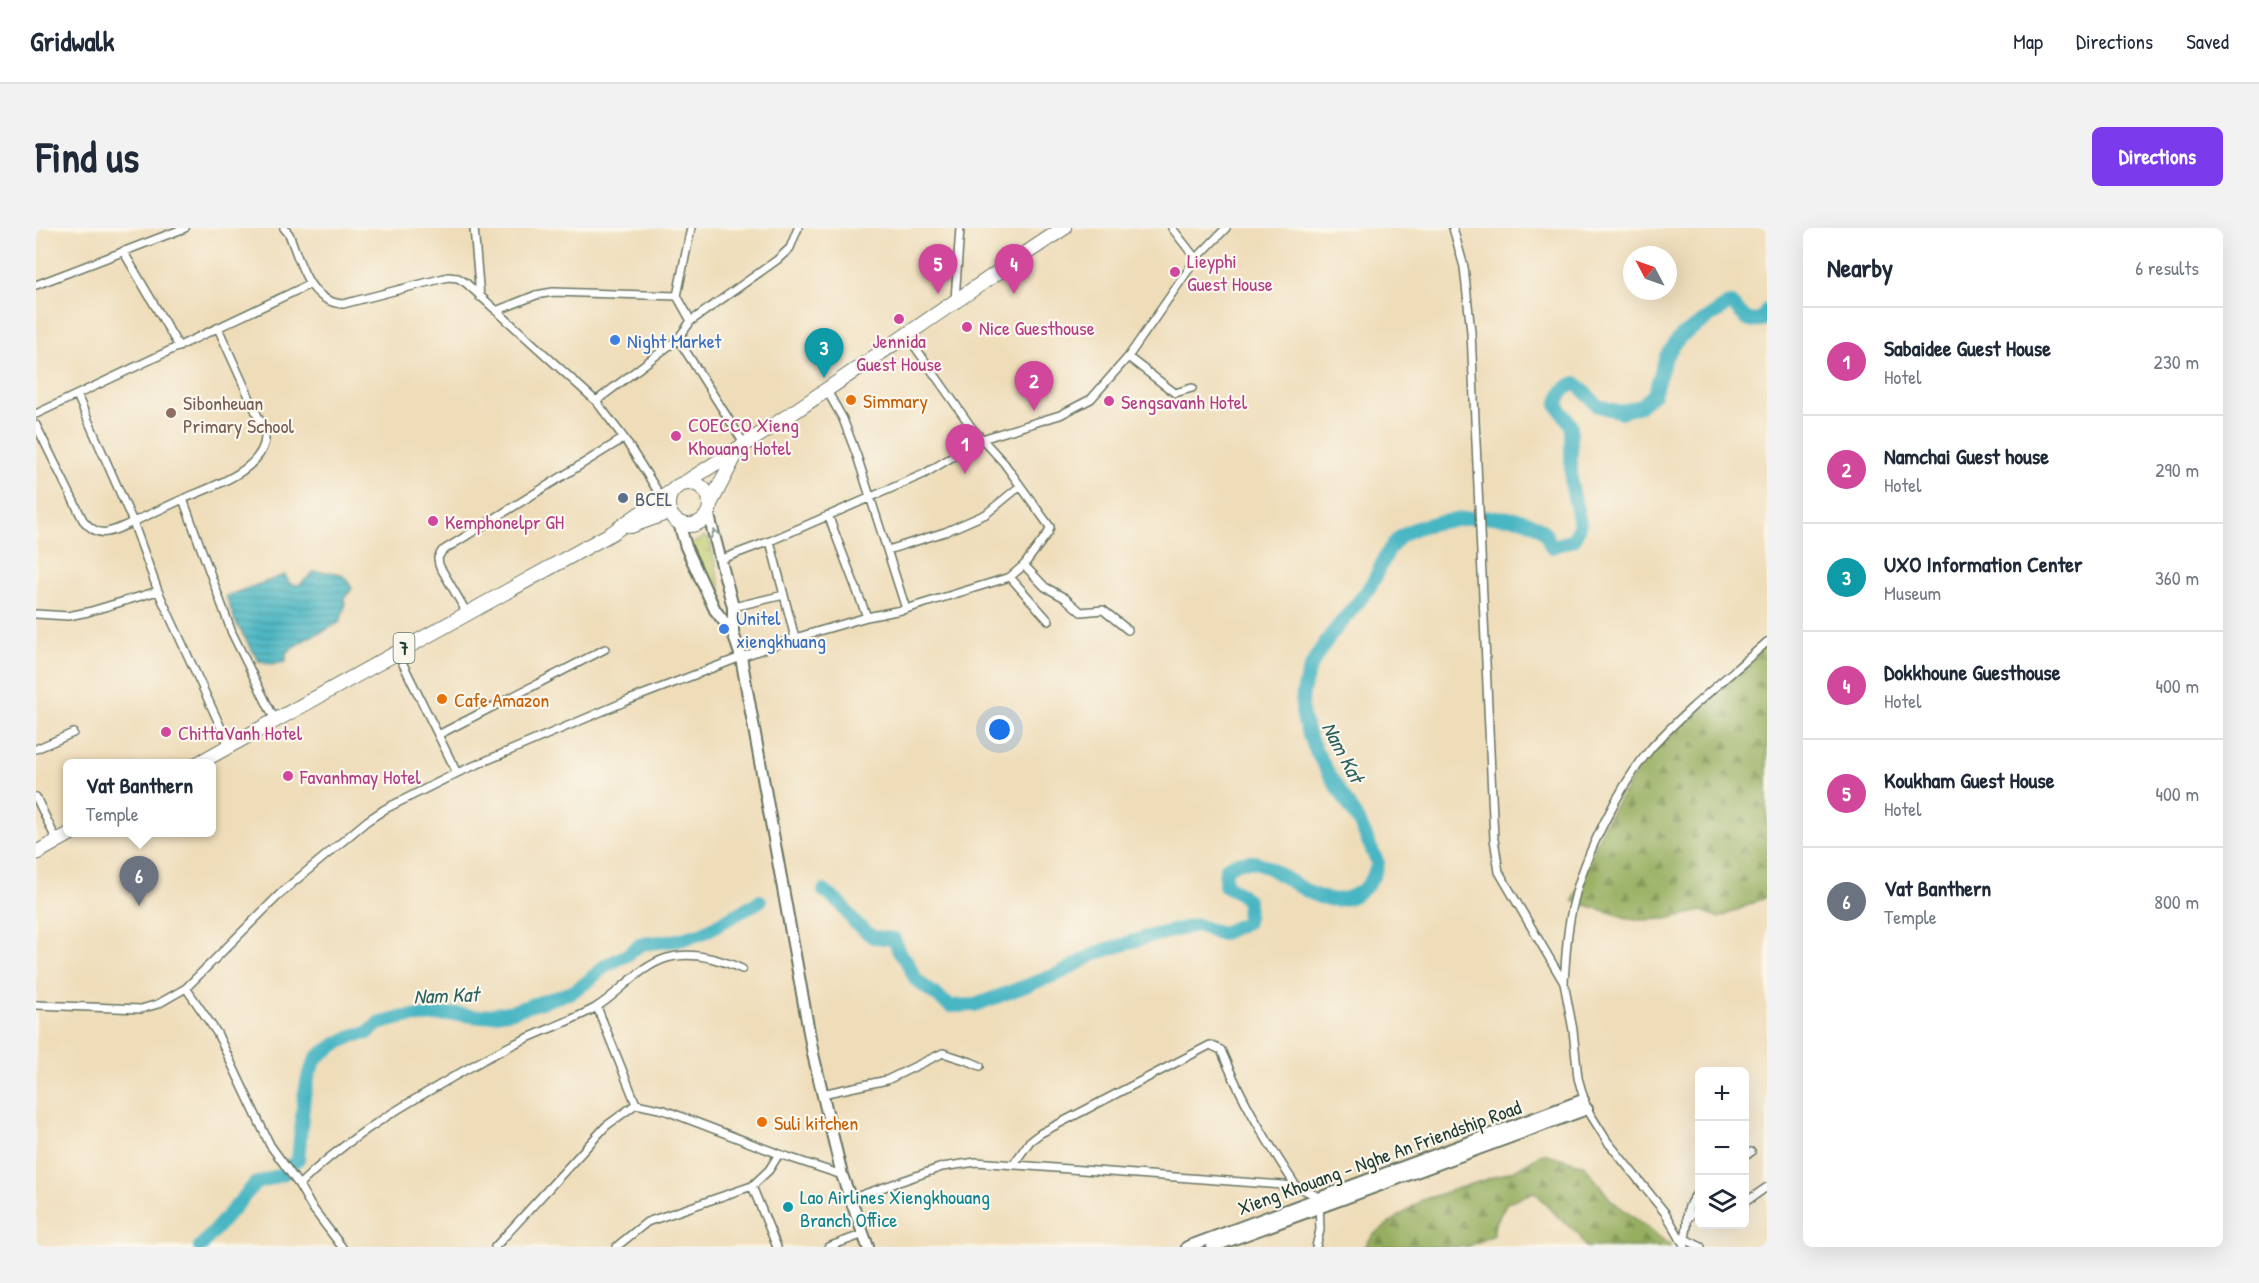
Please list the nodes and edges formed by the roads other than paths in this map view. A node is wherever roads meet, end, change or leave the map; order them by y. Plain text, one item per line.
1 (185, 228) edge
2 (284, 228) edge
3 (474, 228) edge
4 (691, 228) edge
5 (798, 228) edge
6 (960, 228) edge
7 (1064, 228) edge
8 (1172, 228) edge
9 (1226, 228) edge
10 (1454, 228) edge
11 (123, 252) junction
12 (1196, 259) junction
13 (310, 284) junction
14 (36, 285) edge
15 (677, 296) junction
16 (480, 297) junction
17 (955, 300) junction
18 (496, 311) junction
19 (691, 321) junction
20 (218, 328) junction
21 (906, 334) junction
22 (678, 339) junction
23 (179, 346) junction
24 (1128, 357) junction
25 (1192, 388) dead end
26 (826, 389) junction
27 (76, 395) junction
28 (596, 400) junction
29 (36, 414) edge
30 (36, 425) edge
31 (624, 438) junction
32 (982, 439) junction
33 (742, 447) junction
34 (1019, 487) junction
35 (673, 491) junction
36 (870, 498) junction
37 (183, 500) junction
38 (709, 508) junction
39 (669, 512) junction
40 (828, 515) junction
41 (133, 522) junction
42 (679, 523) junction
43 (612, 533) junction
44 (770, 541) junction
45 (888, 550) junction
46 (722, 559) junction
47 (1024, 565) junction
48 (1010, 578) junction
49 (158, 591) junction
50 (784, 595) junction
51 (733, 607) junction
52 (906, 609) junction
53 (467, 613) junction
54 (36, 614) edge
55 (867, 617) junction
56 (1049, 621) dead end
57 (1128, 630) dead end
58 (733, 633) junction
59 (795, 638) junction
60 (1767, 642) edge
61 (605, 649) dead end
62 (397, 652) junction
63 (741, 657) junction
64 (275, 720) junction
65 (73, 733) dead end
66 (438, 735) junction
67 (229, 746) junction
68 (36, 749) edge
69 (206, 759) edge
70 (457, 773) junction
71 (36, 797) edge
72 (64, 837) edge
73 (57, 841) junction
74 (36, 853) edge
75 (742, 969) dead end
76 (1564, 983) junction
77 (186, 988) junction
78 (36, 1005) edge
79 (597, 1007) junction
80 (980, 1066) dead end
81 (822, 1094) junction
82 (636, 1104) junction
83 (1585, 1105) junction
84 (1752, 1152) dead end
85 (779, 1154) junction
86 (1749, 1154) edge
87 (1013, 1165) junction
88 (842, 1175) junction
89 (299, 1185) junction
90 (752, 1186) junction
91 (1296, 1186) junction
92 (1767, 1187) edge
93 (1695, 1198) edge
94 (850, 1199) junction
95 (1749, 1200) edge
96 (1320, 1202) junction
97 (1695, 1213) edge
98 (1688, 1219) junction
99 (864, 1234) junction
100 (1684, 1243) edge
101 (342, 1247) edge
102 (495, 1247) edge
103 (616, 1247) edge
104 (777, 1247) edge
105 (828, 1247) edge
106 (868, 1247) edge
107 (1186, 1247) edge
108 (1212, 1247) edge
109 (1316, 1247) edge
110 (1701, 1247) edge

1 - 11 street
2 - 13 street
3 - 16 street
4 - 15 street
5 - 19 street
6 - 17 street
7 - 17 highway, 7
8 - 12 street
9 - 12 street
10 - 76 street
11 - 14 street
11 - 23 street
12 - 24 street
13 - 16 street
13 - 20 street
15 - 18 street
15 - 19 street
16 - 18 street
17 - 21 highway, 7
18 - 28 street
19 - 22 street
20 - 23 street
20 - 37 street
21 - 26 highway, 7
21 - 32 street
22 - 28 street
22 - 33 street
23 - 27 street
24 - 25 street
24 - 32 street
26 - 33 highway, 7
26 - 36 street
27 - 29 street
27 - 41 street
28 - 31 street
30 - 41 street
31 - 35 street
31 - 53 street
32 - 34 street
32 - 36 street
33 - 35 highway, 7
33 - 38 highway, 7
34 - 45 street
34 - 47 street
35 - 38 highway
35 - 39 highway
35 - 43 highway, 7
36 - 40 street
36 - 45 street
37 - 41 street
37 - 64 street
38 - 42 highway
46 -> 38 street
39 - 42 highway
39 - 43 highway, 7
40 - 44 street
40 - 55 street
41 - 49 street
42 - 58 street
43 - 53 highway, 7
44 - 46 street
44 - 50 street
45 - 52 street
46 - 51 street
47 - 48 street
47 - 57 street
48 - 52 street
48 - 56 street
49 - 54 street
49 - 67 street
50 - 51 street
50 - 59 street
51 - 58 street
52 - 55 street
53 - 62 highway, 7
55 - 59 street
58 - 63 street
59 - 63 street
60 - 76 street
61 - 66 street
62 - 64 highway, 7
62 - 66 street
63 - 70 street
63 - 81 street
64 - 67 highway, 7
65 - 68 street
66 - 70 street
67 - 69 highway, 7
70 - 77 street
71 - 73 street
72 - 73 highway
73 - 74 highway
75 - 79 street
76 - 83 street
77 - 78 street
77 - 89 street
79 - 82 street
79 - 89 street
80 - 81 street
81 - 88 street
82 - 85 street
82 - 102 street
83 - 96 street, Xieng Khouang - Nghe An Friendship Road
83 - 100 street
84 - 86 street
85 - 88 street
85 - 90 street
87 - 91 street
87 - 91 street
87 - 94 street
88 - 94 street
89 - 101 street
90 - 103 street
90 - 104 street
91 - 96 street
92 - 95 street
93 - 98 street
94 - 99 street
96 - 107 street, Xieng Khouang - Nghe An Friendship Road
96 - 108 street, Xieng Khouang - Nghe An Friendship Road
96 - 109 street
97 - 98 street
98 - 100 street
99 - 105 street
99 - 106 street
100 - 110 street

